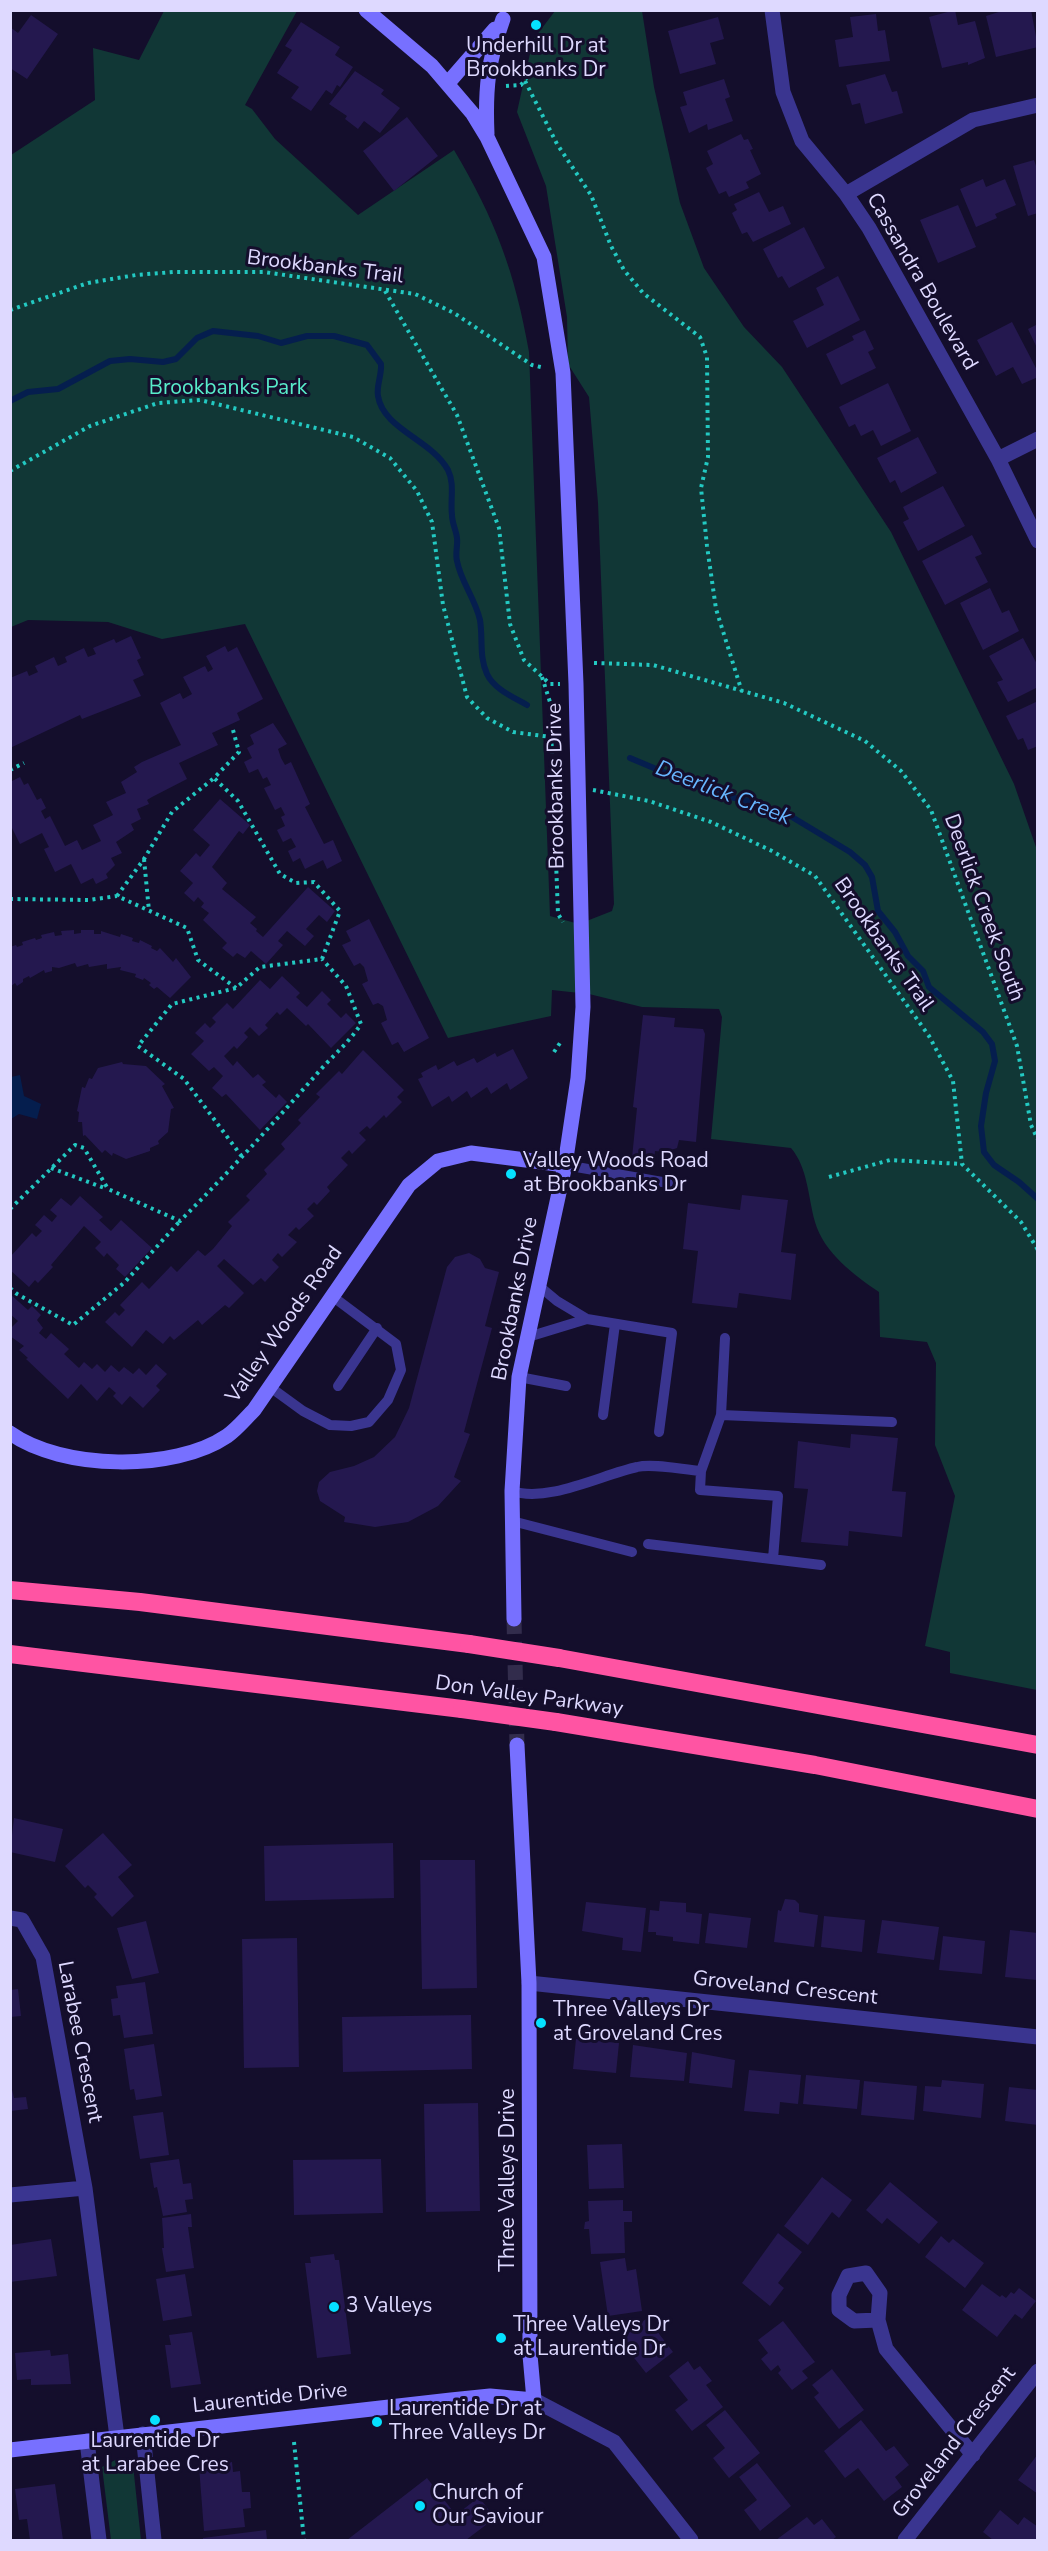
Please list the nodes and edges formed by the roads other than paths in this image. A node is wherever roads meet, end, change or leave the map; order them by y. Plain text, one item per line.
1 (366, 10) edge
2 (772, 10) edge
3 (507, 15) edge
4 (448, 83) junction
5 (1038, 105) edge
6 (488, 137) junction
7 (846, 194) junction
8 (1038, 439) edge
9 (998, 459) junction
10 (1038, 540) edge
11 (565, 1165) junction
12 (668, 1183) dead end
13 (539, 1286) junction
14 (332, 1296) junction
15 (587, 1319) junction
16 (615, 1324) junction
17 (377, 1329) junction
18 (528, 1337) junction
19 (725, 1338) dead end
20 (519, 1377) junction
21 (338, 1386) dead end
22 (566, 1386) dead end
23 (270, 1387) junction
24 (721, 1414) junction
25 (603, 1415) dead end
26 (892, 1422) dead end
27 (659, 1432) dead end
28 (10, 1433) edge
29 (701, 1472) junction
30 (512, 1491) junction
31 (512, 1521) junction
32 (648, 1544) dead end
33 (632, 1552) dead end
34 (773, 1559) junction
35 (821, 1565) dead end
36 (10, 1590) edge
37 (514, 1619) tunnel mouth
38 (10, 1654) edge
39 (1038, 1744) edge
40 (518, 1745) tunnel mouth
41 (1038, 1809) edge
42 (10, 1918) edge
43 (529, 1983) junction
44 (1038, 2037) edge
45 (85, 2188) junction
46 (10, 2195) edge
47 (878, 2320) dead end
48 (1038, 2371) edge
49 (534, 2400) junction
50 (143, 2434) junction
51 (117, 2437) junction
52 (87, 2440) junction
53 (10, 2450) edge
54 (973, 2455) junction
55 (99, 2541) edge
56 (154, 2541) edge
57 (691, 2541) edge
58 (905, 2541) edge

1 - 4 street, Brookbanks Drive
2 - 7 street, Cassandra Boulevard
3 - 4 street
3 - 6 street
4 - 6 street, Brookbanks Drive
5 - 7 street
6 - 11 street, Brookbanks Drive
7 - 9 street, Cassandra Boulevard
8 - 9 street
9 - 10 street, Cassandra Boulevard
11 - 12 lane
11 - 13 street, Brookbanks Drive
11 - 14 street, Valley Woods Road
13 - 15 lane
13 - 18 street, Brookbanks Drive
14 - 17 lane
14 - 23 street, Valley Woods Road
15 - 16 lane
15 - 18 lane
16 - 25 lane
16 - 27 lane
17 - 21 lane
17 - 23 lane
18 - 20 street, Brookbanks Drive
19 - 24 lane
20 - 22 lane
20 - 30 street, Brookbanks Drive
23 - 28 street, Valley Woods Road
24 - 26 lane
24 - 29 lane
29 - 30 lane
29 - 34 lane
30 - 31 street, Brookbanks Drive
31 - 33 lane
31 - 37 street, Brookbanks Drive
32 - 34 lane
34 - 35 lane
36 - 39 highway, Don Valley Parkway, bridge
38 - 41 highway, Don Valley Parkway, bridge
40 - 43 street, Three Valleys Drive
42 - 45 street, Larabee Crescent
43 - 44 street, Groveland Crescent
43 - 49 street, Three Valleys Drive
45 - 46 street
45 - 51 street, Larabee Crescent
47 - 54 street
48 - 54 street, Groveland Crescent
49 - 50 street, Laurentide Drive
49 - 57 street
50 - 51 street, Laurentide Drive
50 - 56 street
51 - 52 street, Laurentide Drive
52 - 53 street, Laurentide Drive
52 - 55 street
54 - 58 street, Groveland Crescent

